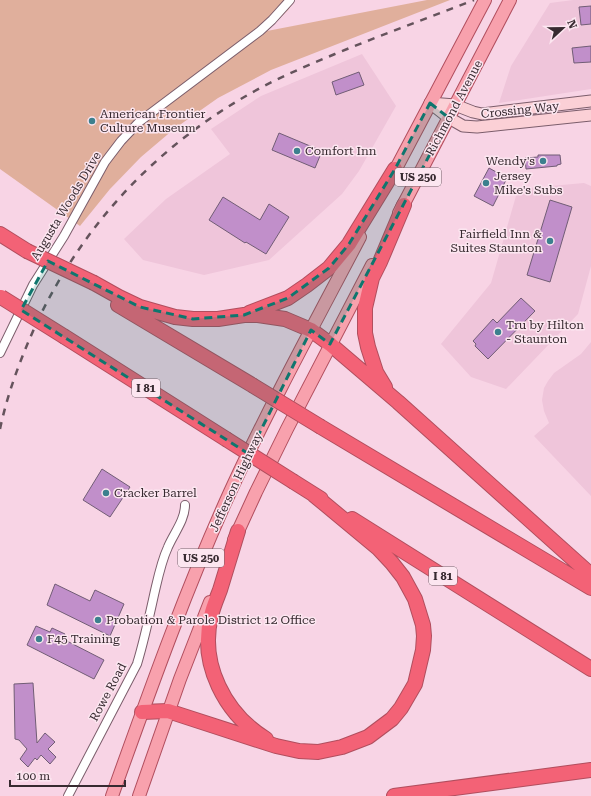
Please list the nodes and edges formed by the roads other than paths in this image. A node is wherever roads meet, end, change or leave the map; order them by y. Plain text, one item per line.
1 (290, 0) edge
2 (485, 0) edge
3 (508, 5) edge
4 (591, 101) edge
5 (430, 103) junction
6 (455, 105) junction
7 (591, 105) edge
8 (591, 115) edge
9 (449, 118) junction
10 (529, 122) junction
11 (395, 169) junction
12 (404, 205) junction
13 (0, 234) edge
14 (93, 286) junction
15 (0, 297) edge
16 (244, 315) junction
17 (311, 330) junction
18 (330, 344) junction
19 (0, 353) edge
20 (398, 402) junction
21 (314, 495) junction
22 (186, 504) dead end
23 (238, 531) junction
24 (591, 575) edge
25 (591, 588) edge
26 (591, 669) edge
27 (168, 711) junction
28 (142, 712) junction
29 (276, 746) junction
30 (591, 770) edge
31 (68, 796) edge
32 (112, 796) edge
33 (139, 796) edge
34 (394, 796) edge

1 - 19 street, Augusta Woods Drive
2 - 5 main road, Richmond Avenue / US 250
3 - 6 main road, Richmond Avenue / US 250
4 - 6 street, Crossing Way
5 - 6 street, Crossing Way
5 - 9 street, Crossing Way
5 - 11 main road, Richmond Avenue / US 250
6 - 9 main road, Richmond Avenue / US 250
7 - 10 street
8 - 10 street, Crossing Way
9 - 10 street, Crossing Way
9 - 12 main road, Richmond Avenue / US 250
11 - 16 highway
11 - 17 main road, Richmond Avenue / US 250
12 - 18 main road, Richmond Avenue / US 250
12 - 20 highway
13 - 14 highway, bridge
14 - 16 highway
14 - 25 highway, bridge
15 - 21 highway, I 81, bridge
16 - 17 highway
17 - 18 highway
17 - 28 main road, Jefferson Highway / US 250
18 - 20 highway
18 - 23 main road, Jefferson Highway / US 250
20 - 24 highway
21 - 26 highway, I 81
21 - 29 highway
22 - 31 street, Rowe Road
23 - 27 main road, Jefferson Highway / US 250
23 - 29 highway
27 - 28 highway
27 - 29 highway
27 - 33 main road, Jefferson Highway / US 250
28 - 32 main road, Jefferson Highway / US 250
30 - 34 highway

